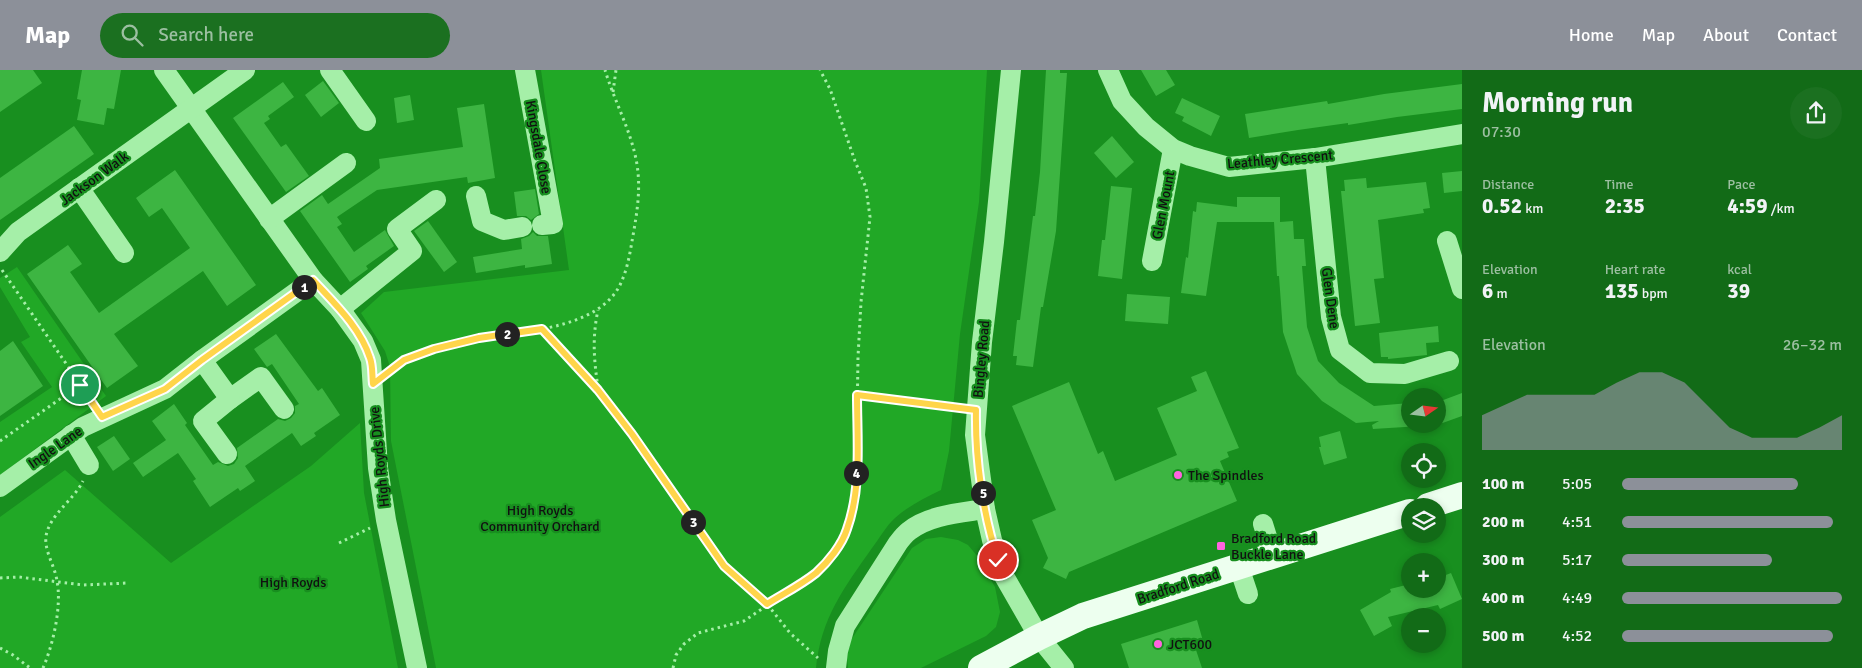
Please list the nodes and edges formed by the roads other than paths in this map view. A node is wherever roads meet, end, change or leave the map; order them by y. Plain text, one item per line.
1 (164, 70) edge
2 (245, 70) edge
3 (330, 70) edge
4 (525, 70) edge
5 (1011, 70) edge
6 (1108, 70) edge
7 (191, 107) junction
8 (366, 121) dead end
9 (1462, 134) edge
10 (1173, 149) junction
11 (1315, 158) junction
12 (346, 162) dead end
13 (79, 188) junction
14 (476, 196) dead end
15 (436, 200) dead end
16 (269, 218) junction
17 (548, 224) dead end
18 (522, 228) dead end
19 (1447, 241) dead end
20 (0, 252) edge
21 (124, 254) dead end
22 (1152, 261) dead end
23 (313, 280) junction
24 (1462, 289) edge
25 (340, 309) junction
26 (202, 360) junction
27 (1450, 362) dead end
28 (230, 399) junction
29 (284, 409) dead end
30 (71, 435) junction
31 (228, 454) dead end
32 (89, 465) road end
33 (0, 487) edge
34 (1462, 495) edge
35 (1446, 500) edge
36 (985, 509) junction
37 (1401, 515) edge
38 (1263, 524) dead end
39 (1273, 556) junction
40 (1239, 567) junction
41 (1248, 594) dead end
42 (1039, 637) junction
43 (831, 666) edge
44 (417, 668) edge
45 (981, 668) edge
46 (1064, 668) edge

1 - 7 street, High Royds Drive
2 - 7 street, Jackson Walk
3 - 8 street
4 - 17 street, Kingsdale Close
5 - 36 street, Bingley Road
6 - 10 street, Leathley Crescent
7 - 13 street, Jackson Walk
7 - 16 street, High Royds Drive
9 - 11 street, Leathley Crescent
10 - 11 street, Leathley Crescent
10 - 22 street, Glen Mount
11 - 27 street, Glen Dene
12 - 16 street
13 - 20 street, Jackson Walk
13 - 21 street
14 - 18 street
15 - 25 street
16 - 23 street, High Royds Drive
19 - 24 street
23 - 25 street, High Royds Drive
23 - 26 street, Ingle Lane
25 - 44 street, High Royds Drive
26 - 28 street
26 - 30 street, Ingle Lane
28 - 29 street
28 - 31 street
30 - 32 street
30 - 33 street, Ingle Lane
34 - 35 main road
36 - 42 street, Bingley Road
36 - 43 street
37 - 39 main road, Bradford Road
38 - 39 street
39 - 40 main road, Bradford Road
40 - 41 street
40 - 42 main road, Bradford Road
42 - 45 main road, Bradford Road
42 - 46 street, Bingley Road

